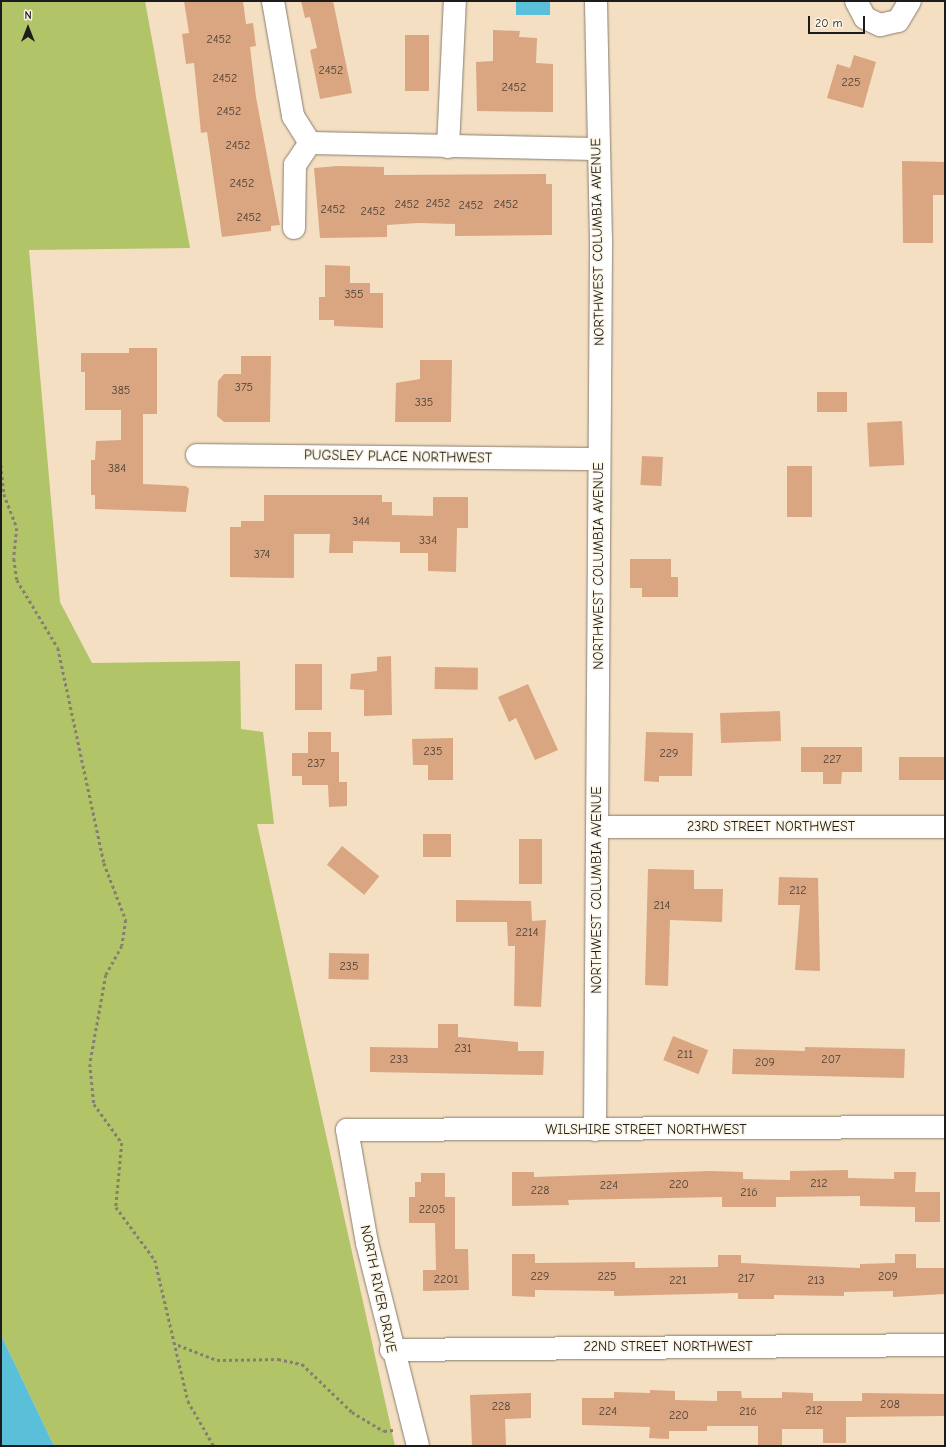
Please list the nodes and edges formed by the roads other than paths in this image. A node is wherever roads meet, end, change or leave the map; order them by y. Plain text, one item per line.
1 (273, 1) edge
2 (455, 1) edge
3 (596, 1) edge
4 (856, 1) edge
5 (910, 1) edge
6 (310, 143) junction
7 (448, 147) junction
8 (596, 148) junction
9 (294, 228) dead end
10 (197, 455) dead end
11 (600, 460) junction
12 (597, 827) junction
13 (945, 827) edge
14 (945, 1127) edge
15 (347, 1130) joint
16 (595, 1130) junction
17 (945, 1345) edge
18 (391, 1350) junction
19 (415, 1436) edge

1 - 6 street
2 - 7 street
3 - 8 street, NORTHWEST COLUMBIA AVENUE
4 - 5 street
6 - 7 street
6 - 9 street
7 - 8 street
8 - 11 street, NORTHWEST COLUMBIA AVENUE
10 - 11 street, PUGSLEY PLACE NORTHWEST
11 - 12 street, NORTHWEST COLUMBIA AVENUE
12 - 13 street, 23RD STREET NORTHWEST
12 - 16 street, NORTHWEST COLUMBIA AVENUE
14 - 16 street, WILSHIRE STREET NORTHWEST
15 - 16 street, WILSHIRE STREET NORTHWEST
15 - 18 street, NORTH RIVER DRIVE
17 - 18 street, 22ND STREET NORTHWEST
18 - 19 street, NORTH RIVER DRIVE

